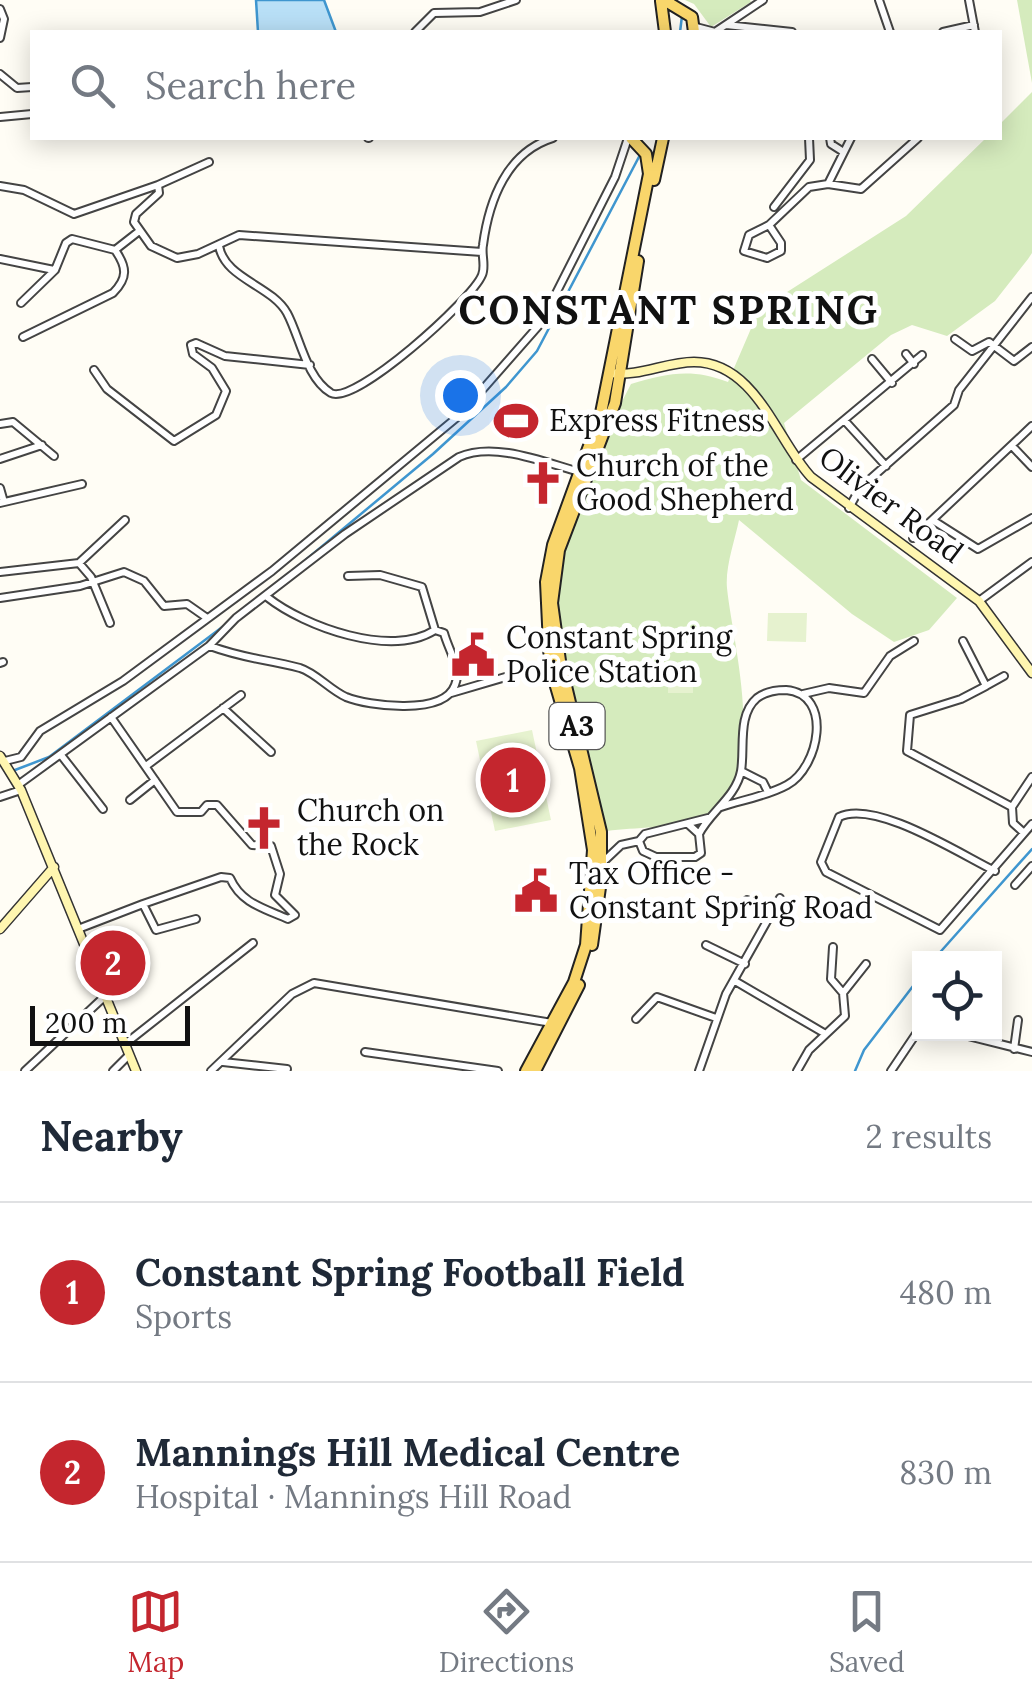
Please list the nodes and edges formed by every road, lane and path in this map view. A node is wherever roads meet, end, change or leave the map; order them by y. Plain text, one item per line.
1 (516, 0) edge
2 (662, 0) edge
3 (879, 0) edge
4 (969, 0) edge
5 (759, 1) edge
6 (0, 9) edge
7 (679, 10) junction
8 (726, 25) junction
9 (974, 29) edge
10 (417, 30) edge
11 (665, 30) edge
12 (666, 30) edge
13 (695, 30) edge
14 (718, 30) edge
15 (773, 30) edge
16 (889, 30) edge
17 (0, 38) edge
18 (0, 74) edge
19 (30, 87) edge
20 (30, 114) edge
21 (0, 116) edge
22 (548, 140) edge
23 (661, 140) edge
24 (662, 140) edge
25 (808, 140) edge
26 (832, 140) edge
27 (850, 140) edge
28 (916, 140) edge
29 (638, 146) edge
30 (842, 150) junction
31 (209, 162) dead end
32 (828, 184) junction
33 (0, 186) edge
34 (158, 186) junction
35 (774, 207) dead end
36 (769, 225) junction
37 (138, 232) junction
38 (219, 246) junction
39 (115, 250) junction
40 (482, 252) junction
41 (0, 260) edge
42 (55, 270) junction
43 (1032, 298) edge
44 (21, 303) dead end
45 (23, 337) dead end
46 (955, 339) dead end
47 (994, 346) junction
48 (1032, 347) edge
49 (906, 354) dead end
50 (922, 355) dead end
51 (872, 359) dead end
52 (914, 364) junction
53 (311, 365) junction
54 (94, 370) dead end
55 (616, 374) junction
56 (892, 383) junction
57 (845, 420) junction
58 (0, 424) edge
59 (1032, 426) edge
60 (42, 446) junction
61 (1012, 446) junction
62 (54, 456) dead end
63 (0, 459) edge
64 (795, 461) junction
65 (886, 466) junction
66 (1032, 467) edge
67 (583, 473) junction
68 (82, 484) dead end
69 (0, 488) edge
70 (2, 502) edge
71 (849, 508) junction
72 (1032, 518) edge
73 (124, 520) dead end
74 (934, 521) junction
75 (912, 538) dead end
76 (1032, 562) edge
77 (79, 564) junction
78 (0, 572) edge
79 (348, 576) dead end
80 (91, 582) junction
81 (267, 597) junction
82 (0, 598) edge
83 (980, 601) junction
84 (208, 618) junction
85 (110, 623) dead end
86 (434, 630) junction
87 (914, 641) dead end
88 (963, 641) dead end
89 (209, 646) junction
90 (555, 664) junction
91 (1032, 673) edge
92 (1004, 676) dead end
93 (986, 686) junction
94 (822, 692) junction
95 (450, 693) junction
96 (803, 694) junction
97 (241, 695) dead end
98 (223, 708) junction
99 (816, 710) junction
100 (112, 717) junction
101 (270, 752) dead end
102 (61, 754) junction
103 (2, 758) edge
104 (146, 766) junction
105 (741, 772) junction
106 (1032, 778) edge
107 (155, 780) junction
108 (18, 785) junction
109 (768, 792) junction
110 (0, 797) edge
111 (130, 800) dead end
112 (721, 807) junction
113 (1012, 807) junction
114 (102, 809) dead end
115 (710, 818) junction
116 (688, 824) junction
117 (1032, 824) edge
118 (1024, 833) junction
119 (699, 834) junction
120 (639, 842) junction
121 (602, 863) junction
122 (1032, 866) edge
123 (54, 867) junction
124 (995, 872) junction
125 (1015, 885) dead end
126 (780, 898) dead end
127 (748, 900) dead end
128 (144, 904) junction
129 (772, 913) junction
130 (196, 919) dead end
131 (0, 930) edge
132 (78, 930) junction
133 (253, 943) dead end
134 (706, 945) dead end
135 (833, 947) dead end
136 (746, 964) junction
137 (866, 964) dead end
138 (735, 981) junction
139 (843, 993) junction
140 (104, 996) junction
141 (716, 1018) junction
142 (636, 1019) dead end
143 (1018, 1020) dead end
144 (552, 1023) junction
145 (824, 1034) junction
146 (912, 1040) edge
147 (985, 1041) edge
148 (125, 1044) junction
149 (1014, 1049) junction
150 (364, 1052) dead end
151 (1032, 1052) edge
152 (129, 1055) junction
153 (222, 1062) junction
154 (288, 1069) edge
155 (26, 1071) edge
156 (114, 1071) edge
157 (136, 1071) edge
158 (212, 1071) edge
159 (498, 1071) edge
160 (526, 1071) edge
161 (535, 1071) edge
162 (700, 1071) edge
163 (798, 1071) edge
164 (891, 1071) edge

1 - 10 street
2 - 7 main road
2 - 11 main road
3 - 16 street
4 - 9 street
5 - 8 street
6 - 17 street
7 - 12 main road
7 - 13 main road
8 - 14 street
8 - 15 street
18 - 19 street
20 - 21 street
22 - 40 street
23 - 29 main road
24 - 55 main road, A3
25 - 35 street
26 - 30 street
27 - 30 street
28 - 32 street
29 - 55 main road, A3
29 - 84 street
30 - 32 street
31 - 34 street
32 - 36 street
33 - 34 street
34 - 37 street
36 - 36 street
37 - 38 street
37 - 39 street
38 - 40 street
38 - 53 street
39 - 42 street
39 - 45 street
40 - 53 street
41 - 42 street
42 - 44 street
43 - 47 street
46 - 47 street
47 - 48 street
47 - 65 street
49 - 52 street
50 - 52 street
51 - 56 street
52 - 56 street
53 - 54 street
55 - 64 main road, Olivier Road
55 - 67 main road, A3
56 - 57 street
57 - 64 street
57 - 65 street
58 - 60 street
59 - 61 street
60 - 62 street
60 - 63 street
61 - 66 street
61 - 74 street
64 - 71 main road, Olivier Road
65 - 71 street
67 - 81 street
67 - 90 main road, A3
68 - 70 street
69 - 70 street
71 - 83 main road, Olivier Road
72 - 74 street
73 - 77 street
74 - 75 street
76 - 83 street
77 - 78 street
77 - 80 street
79 - 86 street
80 - 82 street
80 - 84 street
80 - 85 street
81 - 86 street
81 - 89 street
83 - 91 main road, Olivier Road
84 - 103 street
86 - 95 street
87 - 94 street
88 - 93 street
89 - 95 street
89 - 100 street
90 - 95 street
90 - 121 main road, A3
90 - 144 main road, A3
92 - 93 street
93 - 113 street
94 - 96 street
94 - 99 street
96 - 99 street
96 - 105 street
97 - 98 street
98 - 101 street
98 - 104 street
99 - 109 street
100 - 102 street
100 - 104 street
102 - 108 street
102 - 114 street
103 - 108 main road
104 - 107 street
105 - 109 street
105 - 112 street
106 - 113 street
107 - 111 street
107 - 128 street
108 - 110 street
108 - 123 main road
109 - 112 street
112 - 115 street
113 - 118 street
115 - 116 street
115 - 119 street
116 - 119 street
116 - 120 street
117 - 118 street
118 - 124 street
119 - 120 street
120 - 121 street
121 - 161 main road, A3
122 - 125 street
123 - 131 main road
123 - 132 main road
124 - 124 street
126 - 129 street
127 - 129 street
128 - 130 street
128 - 132 street
129 - 136 street
132 - 140 main road
133 - 148 street
134 - 136 street
135 - 139 street
136 - 138 street
137 - 139 street
138 - 141 street
138 - 145 street
139 - 145 street
140 - 148 main road
140 - 155 street
141 - 142 street
141 - 162 street
143 - 149 street
144 - 153 street
144 - 160 main road, A3
145 - 163 street
146 - 164 street
147 - 149 street
148 - 152 main road
149 - 151 street
150 - 159 street
152 - 156 street
152 - 157 main road
153 - 154 street
153 - 158 street

